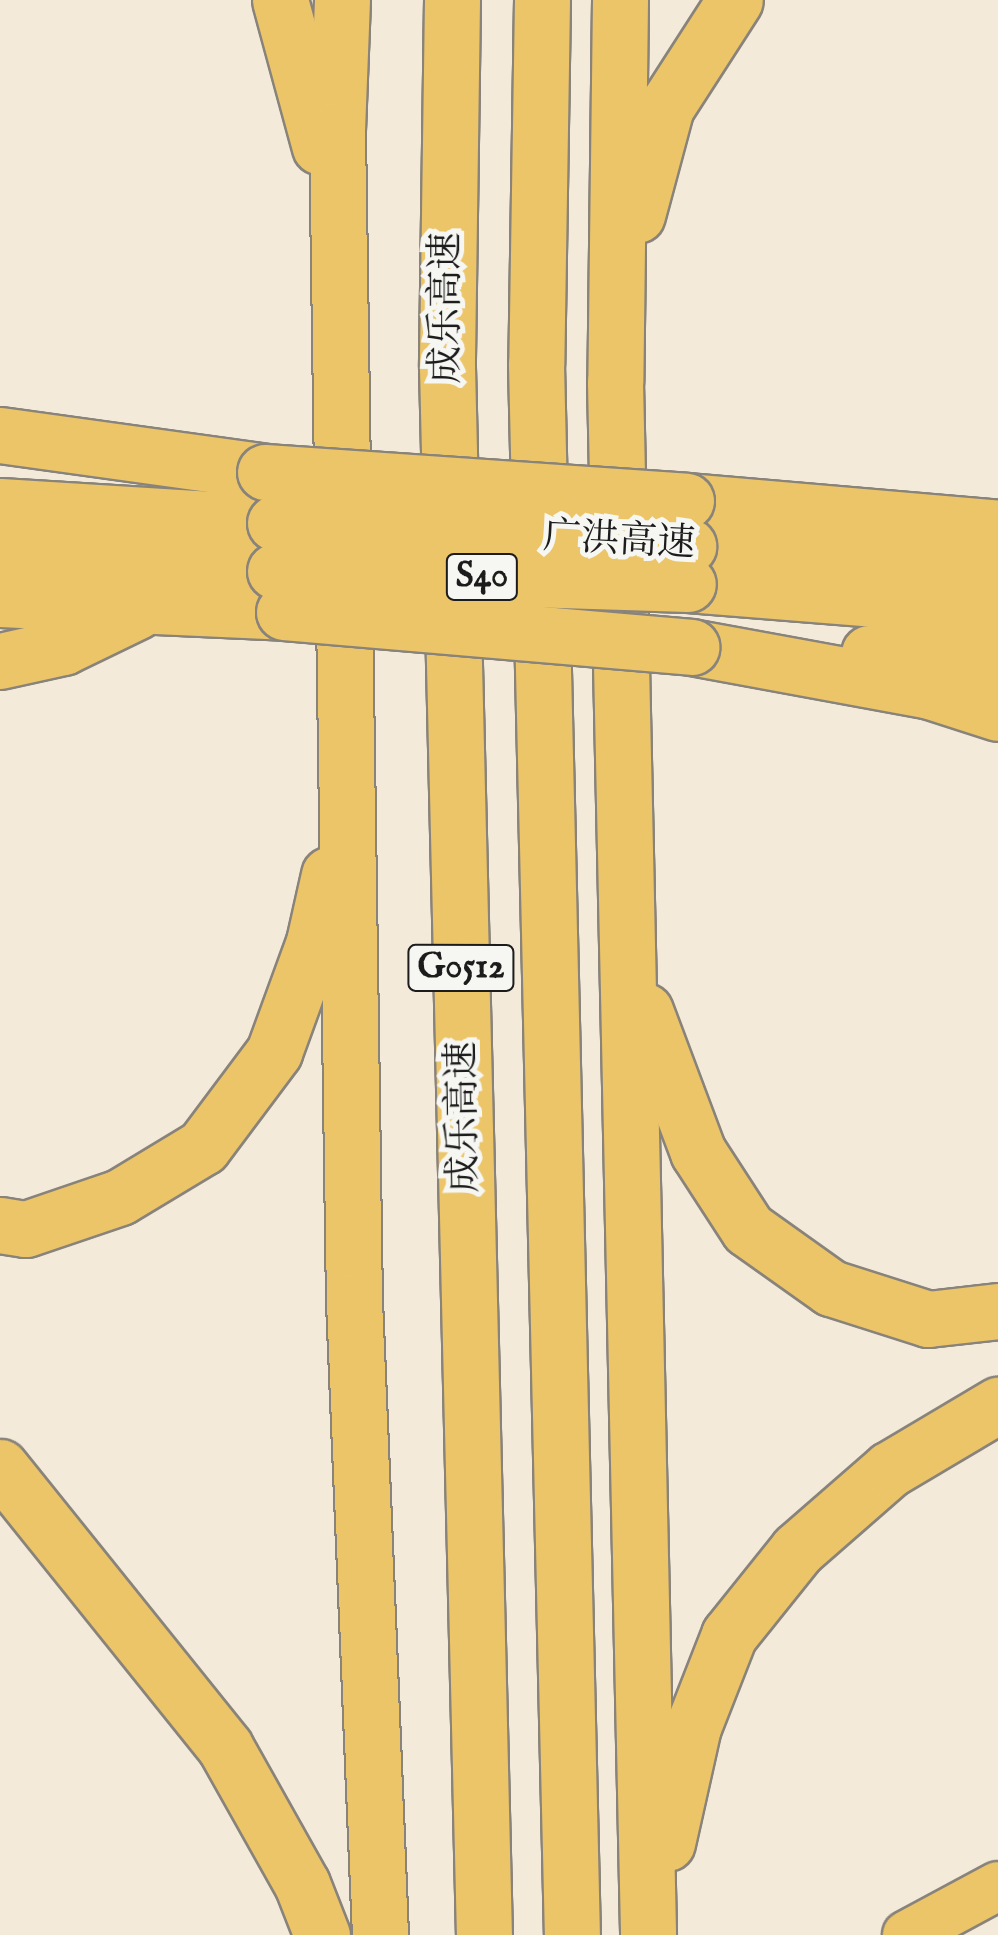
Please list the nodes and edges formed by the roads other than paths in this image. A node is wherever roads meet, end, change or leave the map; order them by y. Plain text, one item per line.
1 (280, 0) edge
2 (342, 0) edge
3 (452, 0) edge
4 (542, 0) edge
5 (620, 0) edge
6 (735, 0) edge
7 (339, 218) junction
8 (616, 296) junction
9 (0, 435) edge
10 (0, 460) edge
11 (998, 500) edge
12 (0, 506) edge
13 (792, 509) junction
14 (998, 528) edge
15 (275, 544) junction
16 (687, 544) junction
17 (0, 555) edge
18 (998, 566) edge
19 (0, 598) edge
20 (141, 609) junction
21 (998, 609) edge
22 (691, 648) junction
23 (998, 657) edge
24 (0, 660) edge
25 (998, 713) edge
26 (348, 789) junction
27 (627, 956) junction
28 (0, 1225) edge
29 (998, 1311) edge
30 (998, 1405) edge
31 (0, 1467) edge
32 (655, 1857) junction
33 (998, 1886) edge
34 (322, 1935) edge
35 (380, 1935) edge
36 (484, 1935) edge
37 (572, 1935) edge
38 (648, 1935) edge
39 (657, 1935) edge
40 (907, 1935) edge

1 - 7 highway
2 - 7 highway
3 - 36 highway, 成乐高速 / G0512
4 - 37 highway, G0512
5 - 8 highway
6 - 8 highway
7 - 26 highway
8 - 27 highway
9 - 15 highway
10 - 15 highway
11 - 13 highway
12 - 15 highway, 广洪高速 / S40
13 - 14 highway
13 - 16 highway
15 - 16 highway, 广洪高速 / S40, bridge
15 - 16 highway, bridge
15 - 17 highway, 广洪高速 / S40
15 - 20 highway
15 - 22 highway, bridge
16 - 18 highway, 广洪高速 / S40
16 - 21 highway, 广洪高速 / S40
19 - 20 highway
20 - 24 highway
22 - 23 highway
22 - 25 highway
26 - 28 highway
26 - 35 highway
27 - 29 highway
27 - 32 highway
30 - 32 highway
31 - 34 highway
32 - 38 highway
32 - 39 highway
33 - 40 main road

